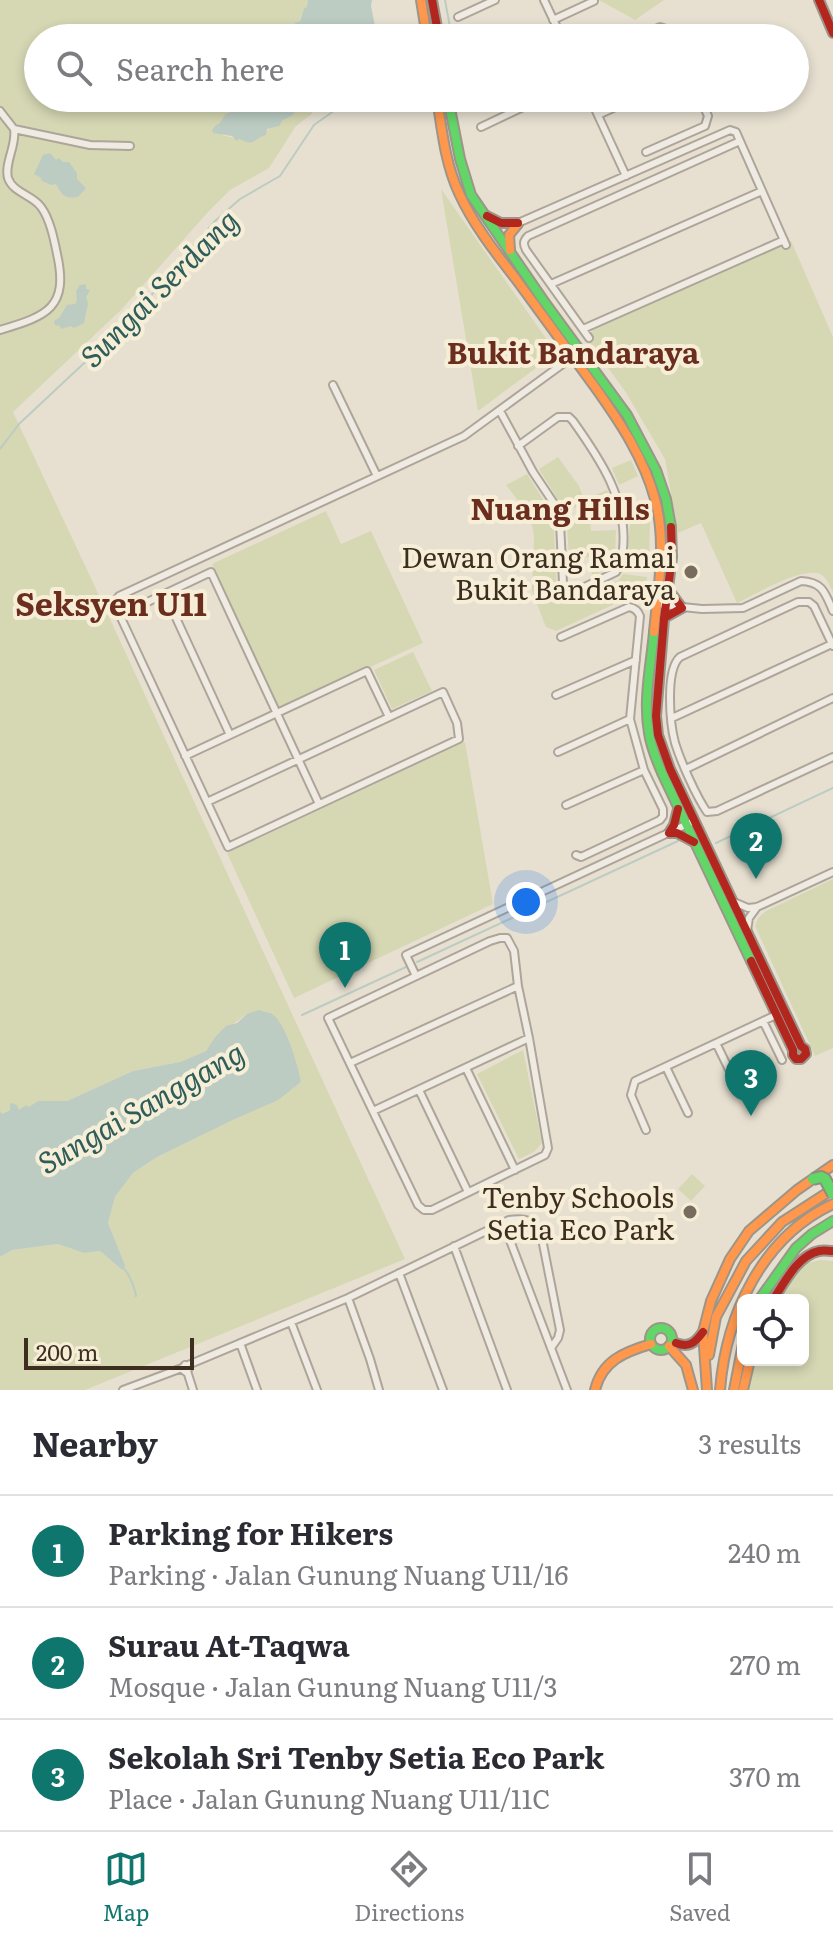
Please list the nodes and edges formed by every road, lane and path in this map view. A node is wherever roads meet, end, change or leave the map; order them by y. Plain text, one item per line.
1 (421, 0) edge
2 (432, 0) edge
3 (495, 0) edge
4 (544, 0) edge
5 (819, 0) edge
6 (594, 1) edge
7 (458, 17) dead end
8 (553, 20) junction
9 (425, 24) edge
10 (436, 24) edge
11 (555, 24) edge
12 (833, 33) edge
13 (0, 111) edge
14 (439, 112) edge
15 (451, 112) edge
16 (513, 112) edge
17 (597, 112) edge
18 (605, 112) edge
19 (706, 112) edge
20 (598, 115) junction
21 (481, 127) dead end
22 (14, 129) junction
23 (740, 141) junction
24 (130, 146) dead end
25 (646, 152) dead end
26 (626, 176) junction
27 (762, 191) junction
28 (569, 201) junction
29 (483, 213) junction
30 (575, 215) junction
31 (518, 223) junction
32 (510, 252) junction
33 (551, 284) junction
34 (583, 329) junction
35 (0, 330) edge
36 (589, 338) dead end
37 (577, 354) junction
38 (333, 385) dead end
39 (500, 411) junction
40 (518, 446) junction
41 (377, 476) junction
42 (668, 589) junction
43 (165, 594) junction
44 (682, 608) junction
45 (662, 609) junction
46 (833, 611) edge
47 (120, 615) junction
48 (561, 637) dead end
49 (832, 645) edge
50 (636, 660) junction
51 (556, 695) dead end
52 (833, 698) edge
53 (277, 713) junction
54 (389, 717) junction
55 (672, 718) junction
56 (630, 719) junction
57 (230, 735) junction
58 (558, 752) dead end
59 (185, 756) junction
60 (833, 757) edge
61 (298, 759) junction
62 (686, 769) junction
63 (644, 770) junction
64 (207, 802) junction
65 (319, 804) junction
66 (566, 805) dead end
67 (678, 808) junction
68 (690, 823) junction
69 (669, 833) junction
70 (628, 835) junction
71 (695, 842) junction
72 (635, 849) junction
73 (576, 855) dead end
74 (833, 872) edge
75 (732, 900) junction
76 (757, 907) junction
77 (747, 931) junction
78 (416, 976) junction
79 (518, 986) junction
80 (776, 1015) junction
81 (763, 1021) junction
82 (529, 1038) junction
83 (716, 1043) junction
84 (782, 1060) dead end
85 (350, 1063) junction
86 (666, 1067) junction
87 (466, 1068) junction
88 (738, 1088) dead end
89 (419, 1090) junction
90 (373, 1111) junction
91 (688, 1113) dead end
92 (646, 1130) dead end
93 (832, 1167) edge
94 (515, 1170) junction
95 (813, 1179) junction
96 (833, 1191) edge
97 (468, 1192) junction
98 (833, 1204) edge
99 (833, 1221) edge
100 (503, 1222) junction
101 (454, 1246) junction
102 (833, 1251) edge
103 (399, 1273) junction
104 (763, 1294) edge
105 (777, 1294) edge
106 (348, 1298) junction
107 (291, 1322) junction
108 (703, 1332) junction
109 (240, 1343) junction
110 (651, 1344) junction
111 (672, 1344) junction
112 (551, 1348) junction
113 (739, 1366) edge
114 (749, 1366) edge
115 (186, 1368) junction
116 (706, 1369) junction
117 (566, 1387) edge
118 (123, 1390) edge
119 (193, 1390) edge
120 (257, 1390) edge
121 (317, 1390) edge
122 (379, 1390) edge
123 (443, 1390) edge
124 (507, 1390) edge
125 (595, 1390) edge
126 (693, 1390) edge
127 (707, 1390) edge
128 (720, 1390) edge
129 (734, 1390) edge
130 (743, 1390) edge

1 - 9 main road
2 - 10 main road
3 - 7 street
4 - 8 street
5 - 12 main road
6 - 8 street
8 - 11 street
13 - 22 street
14 - 37 main road
15 - 29 main road
16 - 21 street
17 - 20 street
18 - 20 street
19 - 25 street
20 - 26 street
22 - 24 street
22 - 35 street
23 - 26 street
23 - 27 street
23 - 30 street
26 - 28 street
27 - 33 street
27 - 34 street
28 - 30 street
28 - 31 street
29 - 31 main road
29 - 32 main road
30 - 33 street
31 - 32 main road
32 - 37 main road
33 - 34 street
34 - 36 street
37 - 39 street
37 - 42 main road
37 - 45 main road
38 - 41 street
39 - 40 street
39 - 41 street
40 - 40 street
41 - 47 street
42 - 44 main road
42 - 45 main road
43 - 47 street
43 - 53 street
43 - 57 street
44 - 45 main road
44 - 46 street
45 - 67 main road
45 - 68 main road
47 - 59 street
48 - 50 street
49 - 55 street
49 - 55 street
50 - 51 street
50 - 56 street
52 - 62 street
53 - 54 street
53 - 57 street
53 - 61 street
54 - 61 street
54 - 65 street
55 - 62 street
56 - 58 street
56 - 63 street
57 - 59 street
59 - 64 street
60 - 62 street
61 - 64 street
61 - 65 street
63 - 66 street
63 - 70 street
64 - 65 street
67 - 68 main road
67 - 69 main road
68 - 69 street
68 - 71 main road
68 - 75 main road
69 - 71 main road
69 - 72 street
70 - 72 street
70 - 73 street
71 - 80 main road
72 - 78 street
74 - 76 street
75 - 76 street
75 - 77 main road
76 - 77 street
77 - 80 main road
78 - 79 street
78 - 85 street
79 - 82 street
79 - 85 street
80 - 81 street
81 - 83 street
81 - 84 street
82 - 87 street
82 - 94 street
83 - 86 street
83 - 88 street
85 - 90 street
86 - 91 street
86 - 92 street
87 - 89 street
87 - 94 street
89 - 90 street
89 - 97 street
90 - 97 street
93 - 95 main road, bridge
94 - 97 street
95 - 96 main road, bridge
95 - 108 main road
96 - 116 main road
98 - 128 main road
99 - 104 main road
100 - 101 street
100 - 112 street
100 - 112 street
101 - 103 street
101 - 124 street
102 - 105 main road
103 - 106 street
103 - 123 street
106 - 107 street
106 - 122 street
107 - 109 street
107 - 121 street
108 - 111 main road
108 - 116 main road
109 - 115 street
109 - 120 street
110 - 111 main road
110 - 111 main road
110 - 125 main road
111 - 126 main road
112 - 117 street
113 - 129 main road
114 - 130 main road
115 - 118 street
115 - 119 street
116 - 127 main road

